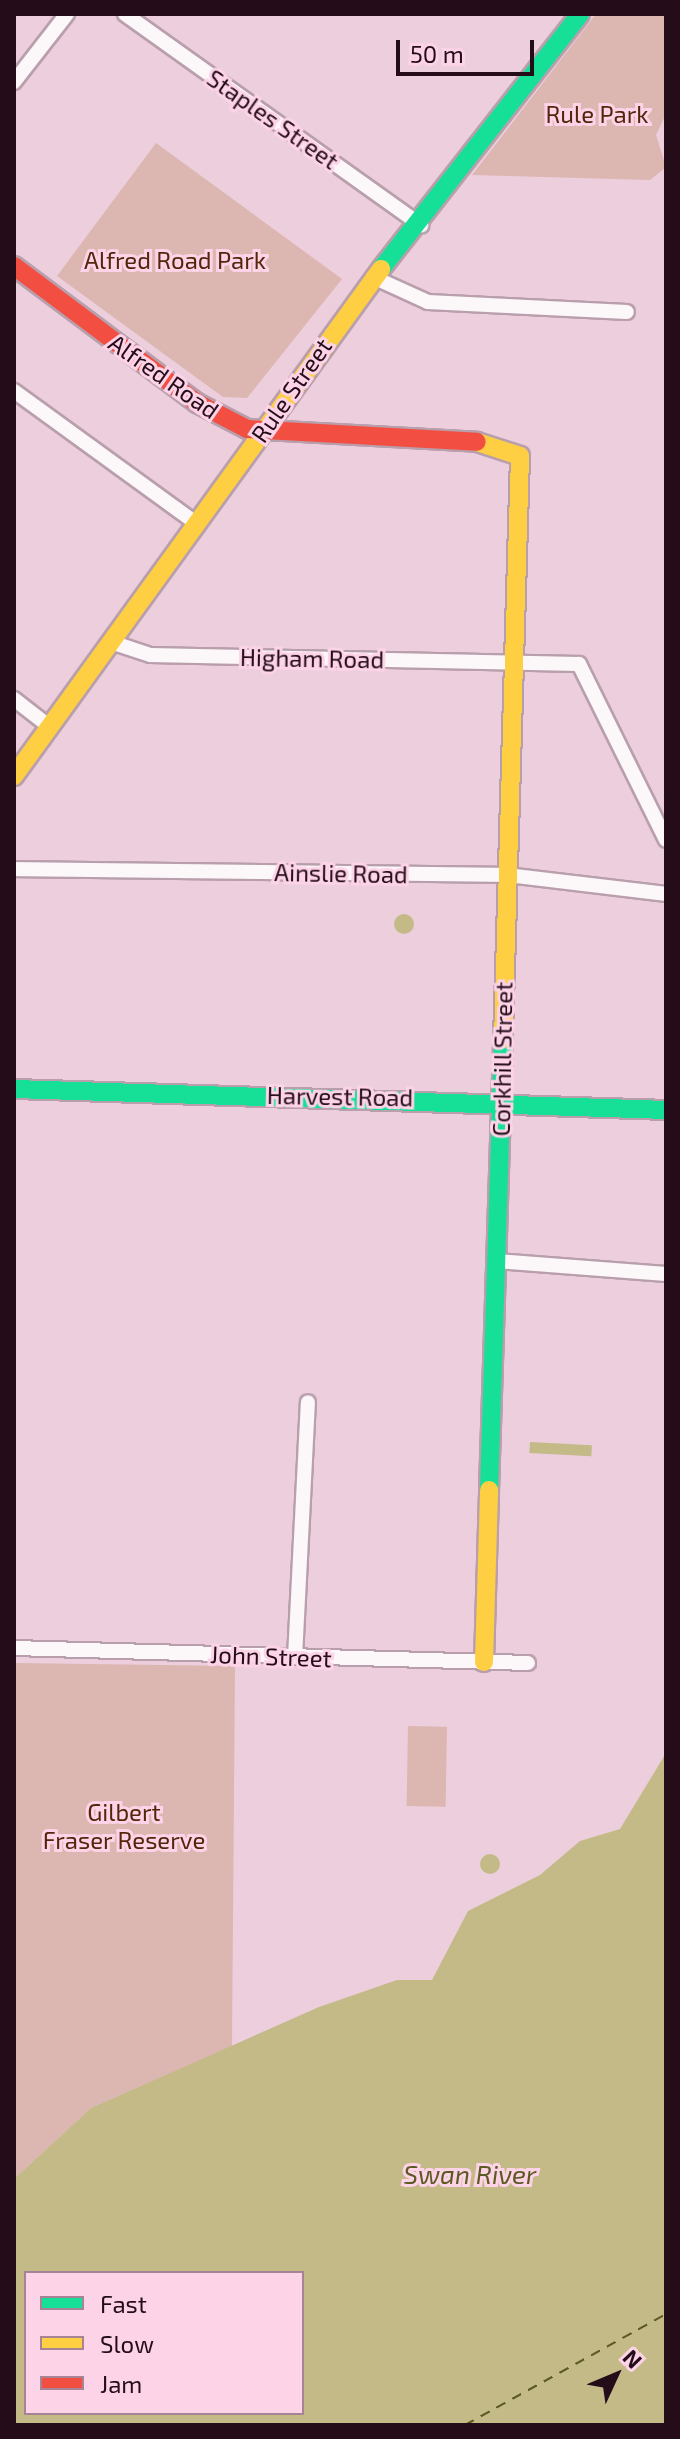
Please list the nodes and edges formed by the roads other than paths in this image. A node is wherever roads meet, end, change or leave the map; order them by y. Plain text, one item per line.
1 (67, 14) edge
2 (125, 14) edge
3 (580, 14) edge
4 (14, 82) edge
5 (421, 225) junction
6 (14, 266) edge
7 (373, 277) junction
8 (627, 312) dead end
9 (14, 391) edge
10 (262, 432) junction
11 (520, 456) joint
12 (197, 524) junction
13 (111, 642) junction
14 (516, 663) junction
15 (14, 699) edge
16 (50, 727) junction
17 (14, 776) edge
18 (666, 840) edge
19 (14, 869) edge
20 (507, 875) junction
21 (666, 894) edge
22 (14, 1089) edge
23 (501, 1100) junction
24 (666, 1110) edge
25 (497, 1261) junction
26 (666, 1274) edge
27 (308, 1402) dead end
28 (14, 1648) edge
29 (295, 1657) junction
30 (484, 1662) junction
31 (528, 1663) dead end

1 - 4 street
2 - 5 street, Staples Street
3 - 5 street, Rule Street
5 - 7 street, Rule Street
6 - 10 street, Alfred Road
7 - 8 street
7 - 10 street, Rule Street
9 - 12 street
10 - 11 street, Alfred Road
10 - 12 street, Rule Street
11 - 14 street, Corkhill Street
12 - 13 street, Rule Street
13 - 14 street, Higham Road
13 - 16 street, Rule Street
14 - 18 street, Higham Road
14 - 20 street, Corkhill Street
15 - 16 street
16 - 17 street, Rule Street
19 - 20 street, Ainslie Road
20 - 21 street, Ainslie Road
20 - 23 street, Corkhill Street
22 - 23 street, Harvest Road
23 - 24 street, Harvest Road
23 - 25 street, Corkhill Street
25 - 26 street
25 - 30 street, Corkhill Street
27 - 29 street
28 - 29 street, John Street
29 - 30 street, John Street
30 - 31 street, John Street

